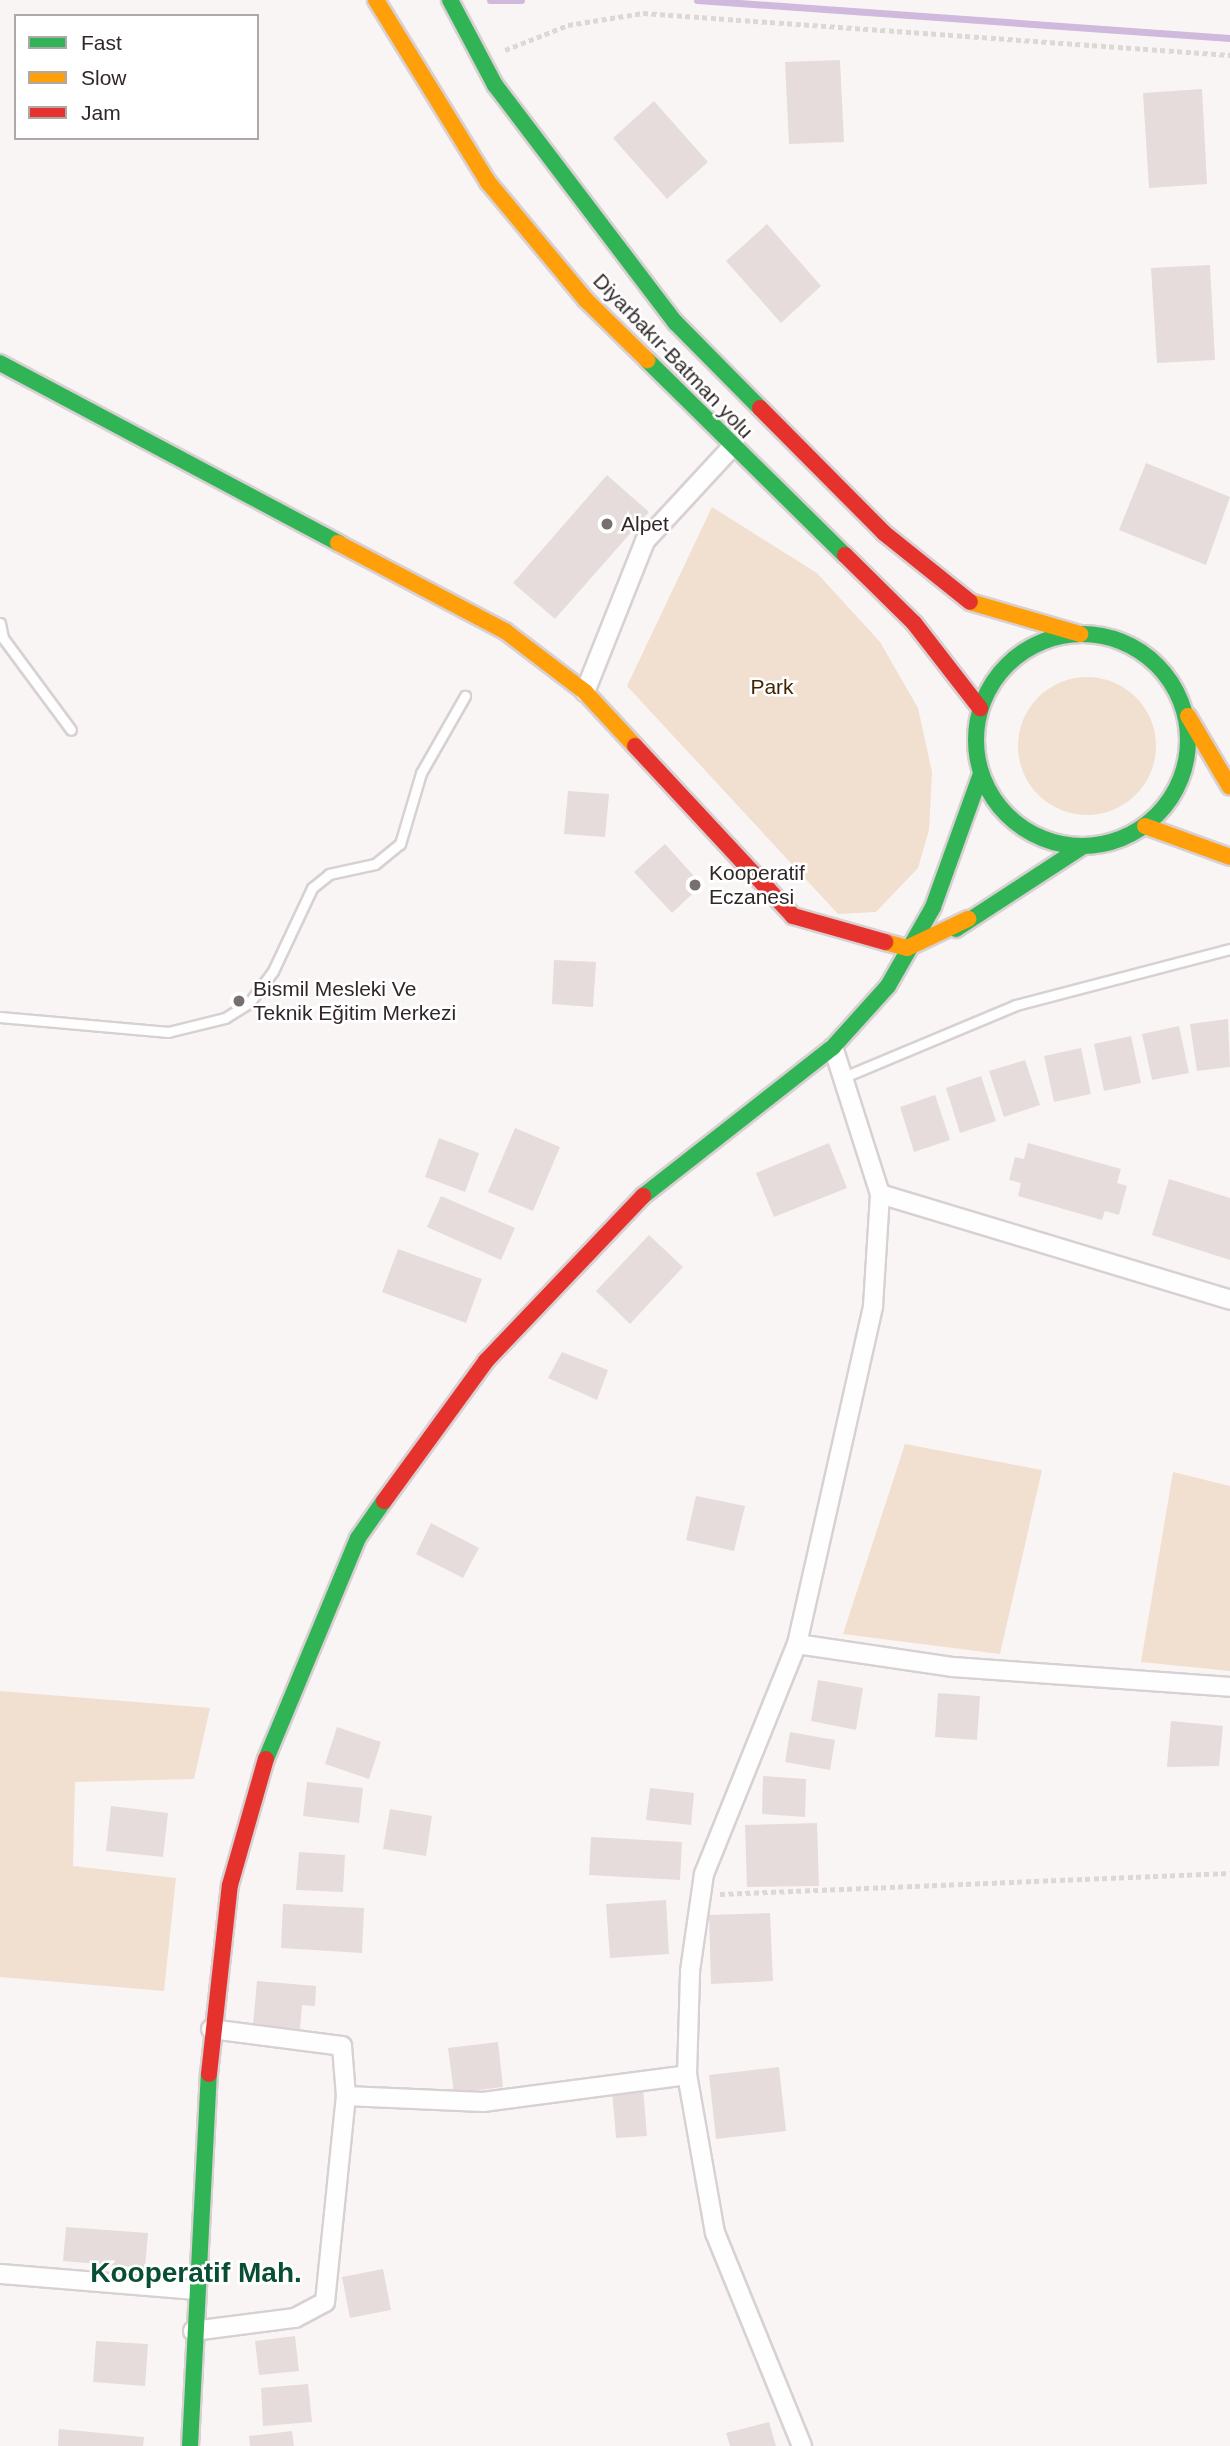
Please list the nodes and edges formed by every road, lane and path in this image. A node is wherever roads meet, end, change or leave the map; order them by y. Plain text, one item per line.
1 (376, 0) edge
2 (450, 0) edge
3 (1230, 55) edge
4 (483, 62) junction
5 (0, 363) edge
6 (732, 447) junction
7 (0, 623) edge
8 (1080, 634) junction
9 (2, 639) edge
10 (585, 692) junction
11 (465, 696) dead end
12 (1182, 706) junction
13 (980, 708) junction
14 (71, 730) dead end
15 (981, 774) junction
16 (1230, 787) edge
17 (1145, 826) junction
18 (1083, 847) junction
19 (1230, 857) edge
20 (968, 919) junction
21 (907, 948) junction
22 (1230, 948) edge
23 (888, 986) junction
24 (0, 1017) edge
25 (833, 1048) junction
26 (844, 1077) junction
27 (880, 1194) junction
28 (1230, 1300) edge
29 (797, 1644) junction
30 (1230, 1687) edge
31 (1230, 1872) edge
32 (701, 1894) junction
33 (211, 2028) junction
34 (687, 2074) junction
35 (346, 2096) junction
36 (0, 2274) edge
37 (193, 2290) junction
38 (192, 2331) junction
39 (190, 2446) edge
40 (802, 2446) edge

1 - 6 main road, Diyarbakır-Batman yolu
2 - 4 main road, Diyarbakır-Batman yolu
3 - 4 path
4 - 8 main road, Diyarbakır-Batman yolu
5 - 10 main road
6 - 10 street
6 - 13 main road, Diyarbakır-Batman yolu
7 - 9 lane
8 - 12 main road
8 - 13 main road
9 - 14 lane
10 - 21 main road
11 - 24 lane
12 - 16 main road
12 - 17 main road
13 - 15 main road
15 - 18 main road
15 - 21 main road
17 - 18 main road
17 - 19 main road
18 - 20 main road
20 - 21 main road
20 - 23 main road
21 - 23 main road
22 - 26 lane
23 - 25 main road
25 - 26 street
25 - 33 main road
26 - 27 street
27 - 28 street
27 - 29 street
29 - 30 street
29 - 32 street
31 - 32 path
32 - 34 street
33 - 35 street
33 - 37 main road
34 - 35 street
34 - 40 street
35 - 38 street
36 - 37 street
37 - 38 main road
38 - 39 main road

